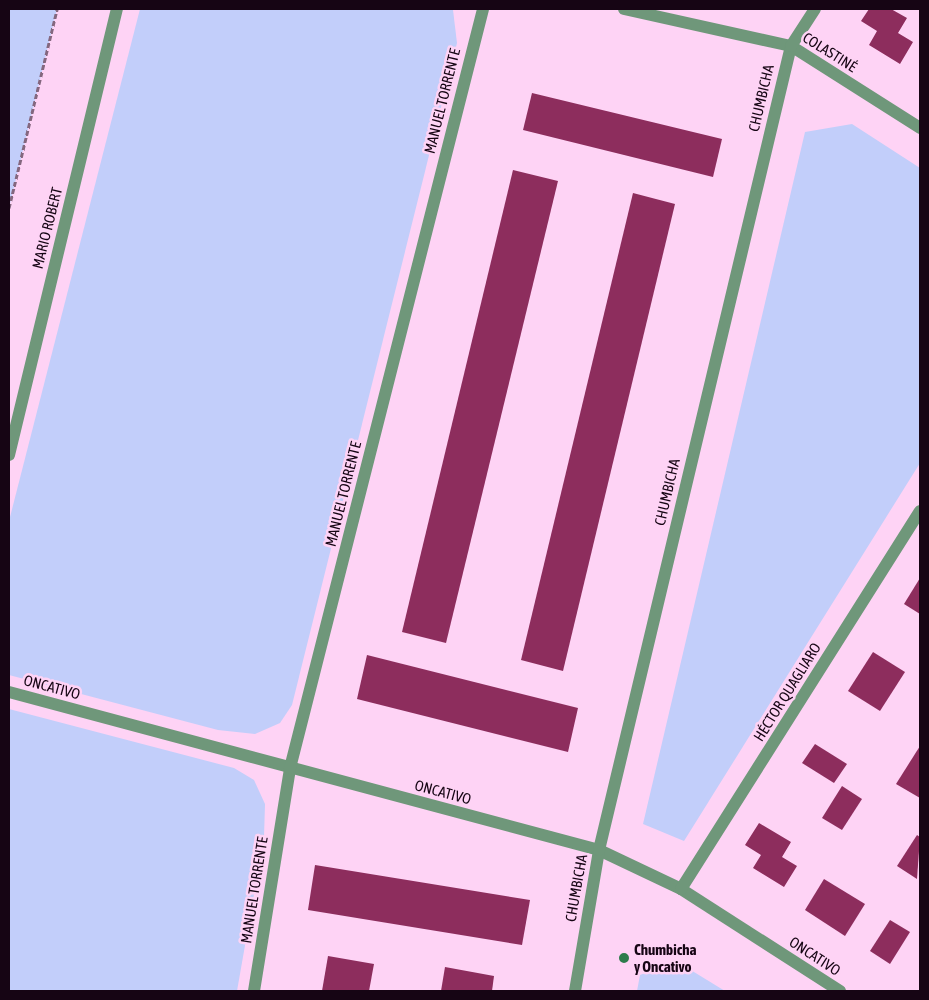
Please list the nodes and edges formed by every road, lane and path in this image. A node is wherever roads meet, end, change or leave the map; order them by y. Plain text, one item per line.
1 (57, 9) edge
2 (117, 9) edge
3 (483, 9) edge
4 (624, 9) edge
5 (815, 9) edge
6 (790, 46) junction
7 (920, 128) edge
8 (9, 208) edge
9 (9, 455) edge
10 (920, 511) edge
11 (9, 692) edge
12 (290, 768) junction
13 (599, 850) junction
14 (681, 889) junction
15 (254, 991) edge
16 (575, 991) edge
17 (840, 991) edge

1 - 8 path
2 - 9 street, MARIO ROBERT
3 - 12 street, MANUEL TORRENTE
4 - 6 street, COLASTINÉ
5 - 6 street, CHUMBICHA
6 - 7 street, COLASTINÉ
6 - 13 street, CHUMBICHA
10 - 14 street, HÉCTOR QUAGLIARO
11 - 12 street, ONCATIVO
12 - 13 street, ONCATIVO
12 - 15 street, MANUEL TORRENTE
13 - 14 street, ONCATIVO
13 - 16 street, CHUMBICHA
14 - 17 street, ONCATIVO

